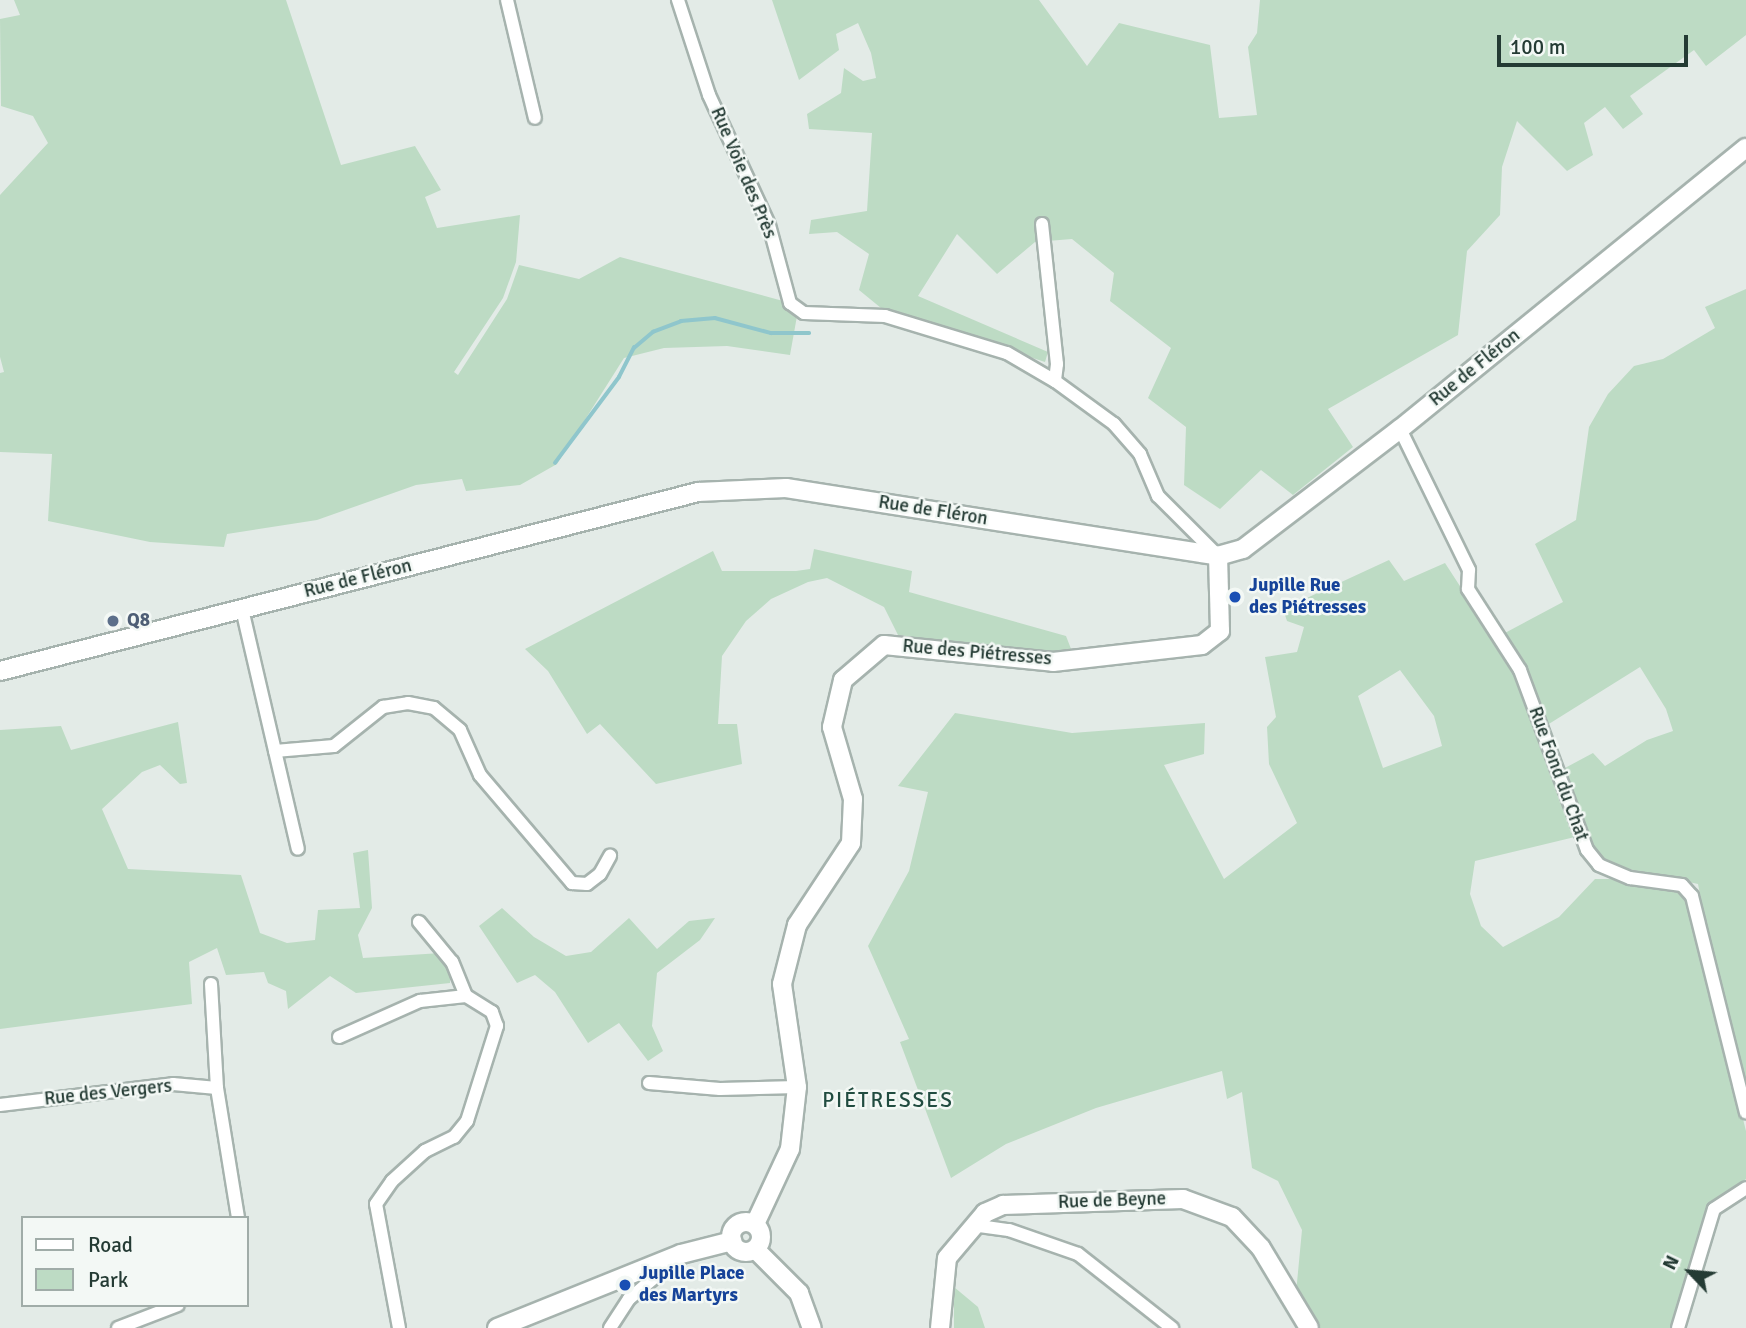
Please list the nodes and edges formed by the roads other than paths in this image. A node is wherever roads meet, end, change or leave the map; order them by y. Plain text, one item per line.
1 (507, 0) edge
2 (677, 0) edge
3 (535, 118) dead end
4 (1746, 148) edge
5 (1042, 224) dead end
6 (1055, 380) junction
7 (1400, 429) junction
8 (1218, 556) junction
9 (242, 609) junction
10 (0, 671) edge
11 (275, 751) junction
12 (298, 849) dead end
13 (610, 856) dead end
14 (419, 922) dead end
15 (211, 984) dead end
16 (466, 996) junction
17 (339, 1037) dead end
18 (649, 1083) dead end
19 (797, 1087) junction
20 (217, 1088) junction
21 (0, 1105) edge
22 (1746, 1112) edge
23 (1746, 1188) edge
24 (238, 1216) edge
25 (755, 1224) junction
26 (972, 1225) junction
27 (732, 1241) junction
28 (756, 1250) junction
29 (681, 1254) junction
30 (173, 1307) edge
31 (118, 1328) edge
32 (399, 1328) edge
33 (497, 1328) edge
34 (610, 1328) edge
35 (812, 1328) edge
36 (940, 1328) edge
37 (1172, 1328) edge
38 (1309, 1328) edge
39 (1678, 1328) edge

1 - 3 street
2 - 6 street, Rue Voie des Près
4 - 7 street, Rue de Fléron
5 - 6 street
6 - 8 street, Rue Voie des Près
7 - 8 street, Rue de Fléron
7 - 22 street, Rue Fond du Chat
8 - 9 street, Rue de Fléron
8 - 19 street, Rue des Piétresses
9 - 10 street, Rue de Fléron
9 - 11 street
11 - 12 street
11 - 13 street
14 - 16 street
15 - 20 street
16 - 17 street
16 - 32 street
18 - 19 street
19 - 25 street, Rue des Piétresses
20 - 21 street, Rue des Vergers
20 - 24 street
23 - 39 street
25 - 27 street
25 - 28 street
26 - 36 street, Rue de Beyne
26 - 37 street
26 - 38 street, Rue de Beyne
27 - 28 street
27 - 29 street
28 - 35 street
29 - 33 street
29 - 34 street
30 - 31 street

